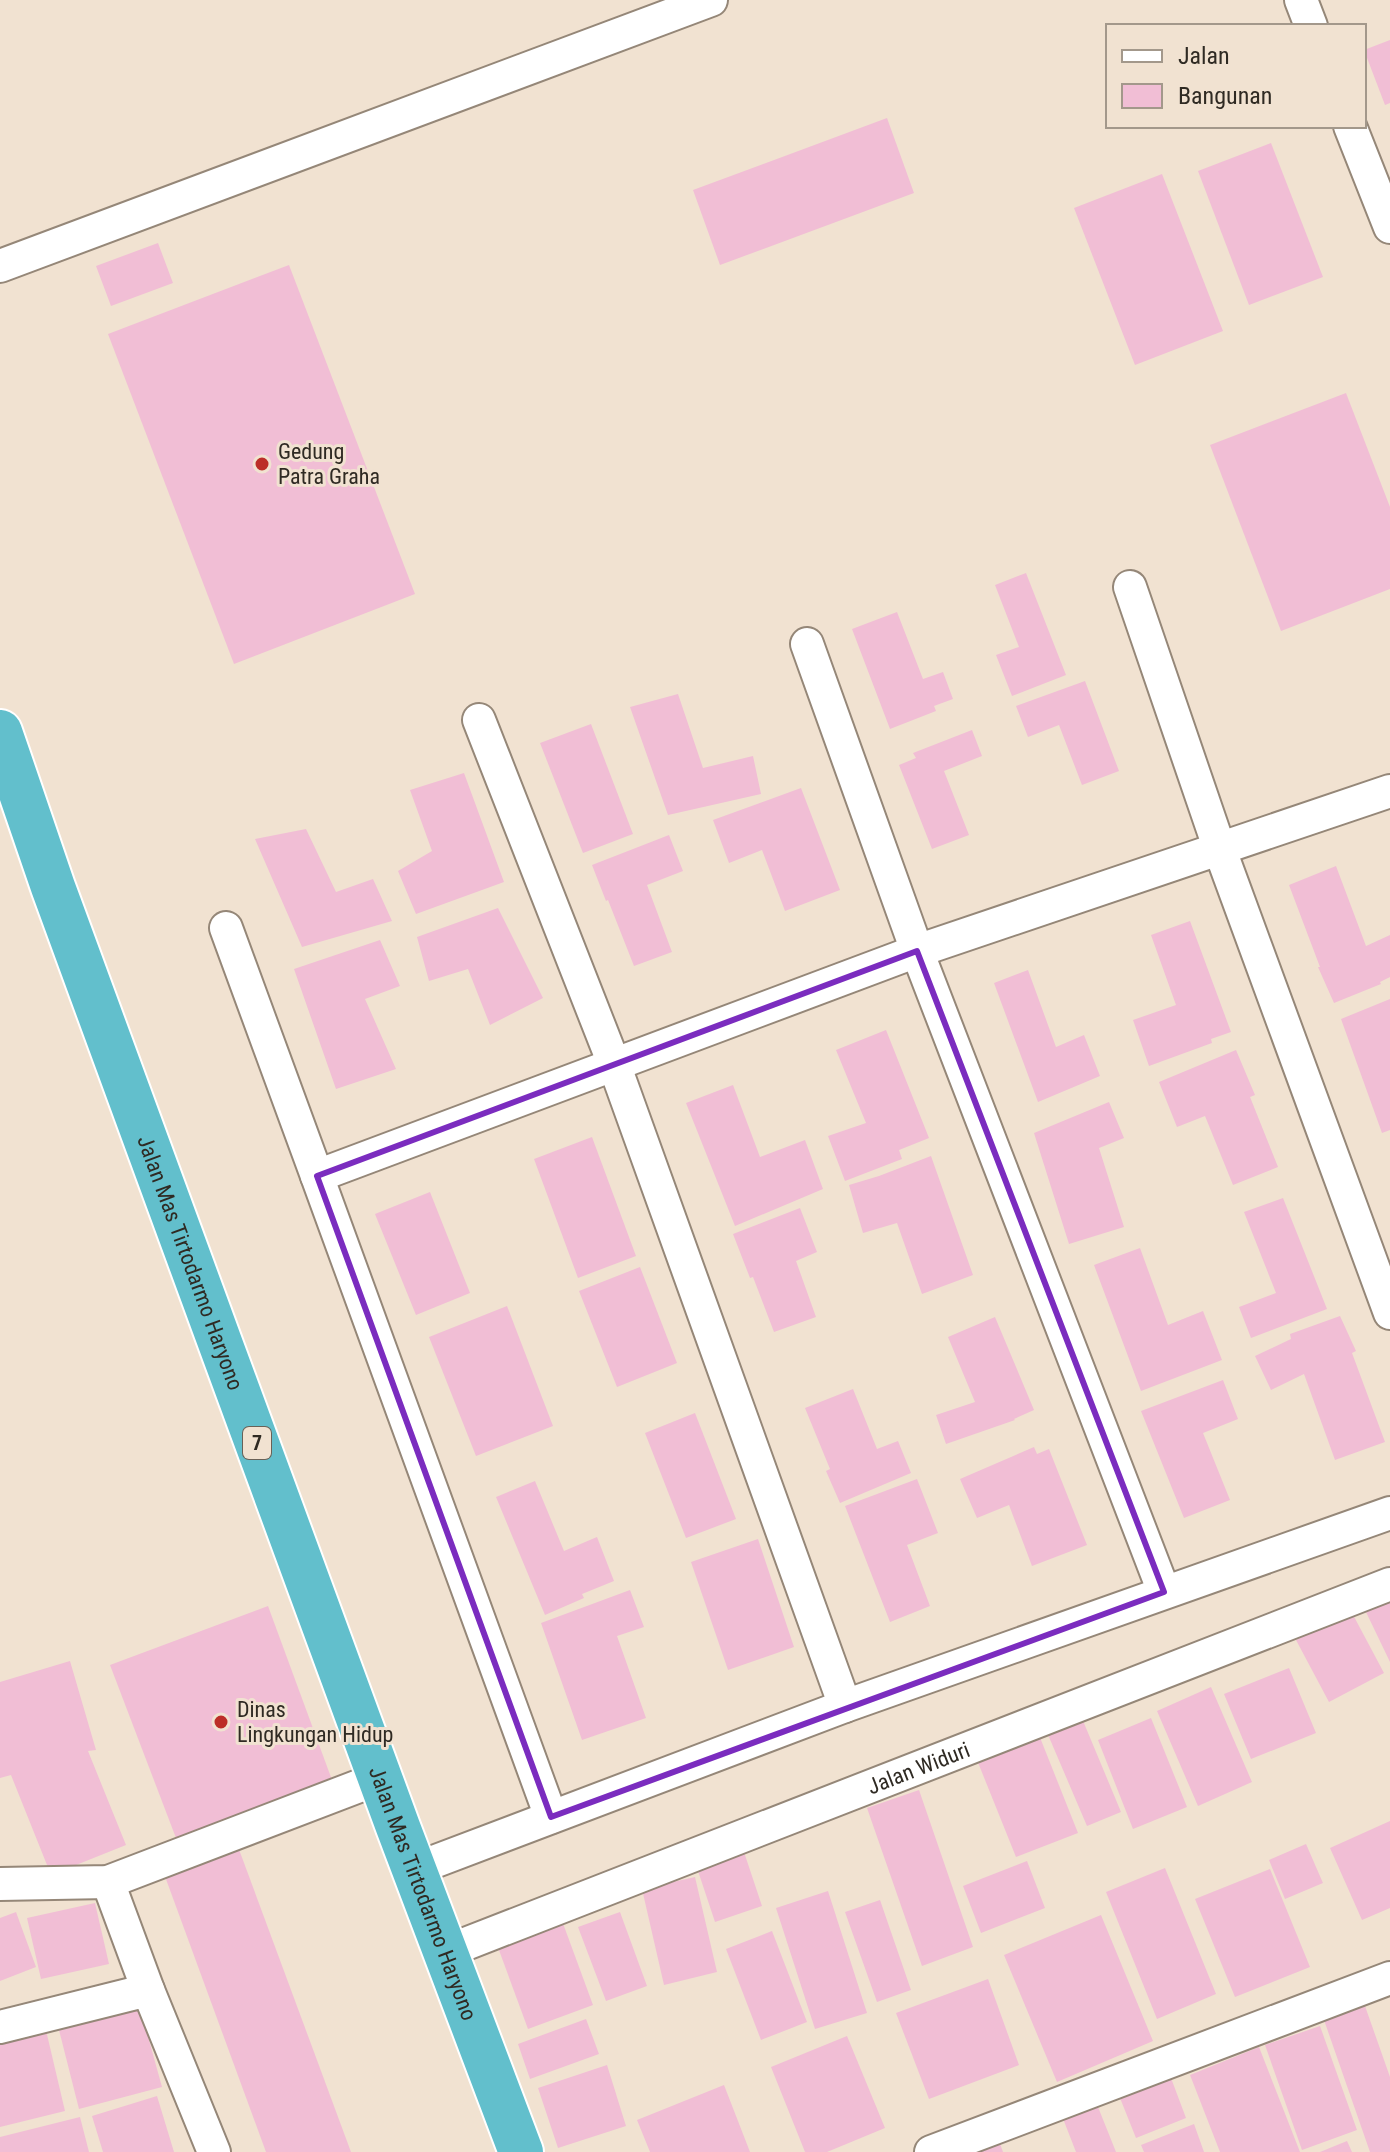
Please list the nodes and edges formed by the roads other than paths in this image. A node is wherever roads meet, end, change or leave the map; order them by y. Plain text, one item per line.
1 (711, 0) edge
2 (1301, 0) edge
3 (1310, 24) edge
4 (1351, 128) edge
5 (1390, 227) edge
6 (0, 266) edge
7 (1130, 587) dead end
8 (807, 644) dead end
9 (479, 720) dead end
10 (0, 732) edge
11 (1390, 791) edge
12 (1220, 850) junction
13 (226, 928) dead end
14 (917, 951) junction
15 (614, 1064) junction
16 (317, 1176) junction
17 (1390, 1313) edge
18 (1390, 1513) edge
19 (1390, 1584) edge
20 (1164, 1592) junction
21 (845, 1706) junction
22 (380, 1778) junction
23 (551, 1817) junction
24 (415, 1869) junction
25 (108, 1882) junction
26 (0, 1884) edge
27 (445, 1952) junction
28 (1390, 1978) edge
29 (148, 1990) junction
30 (0, 2027) edge
31 (214, 2152) edge
32 (521, 2152) edge
33 (931, 2152) edge

1 - 6 street
2 - 3 street
4 - 5 street
7 - 12 street
8 - 14 street
9 - 15 street
10 - 22 highway, Jalan Mas Tirtodarmo Haryono / 7
11 - 12 street
12 - 14 street
12 - 17 street
13 - 16 street
14 - 15 street
14 - 20 street
15 - 16 street
15 - 21 street
16 - 23 street
18 - 20 street
19 - 27 street, Jalan Widuri
20 - 21 street
21 - 23 street
22 - 24 highway, Jalan Mas Tirtodarmo Haryono / 7
22 - 25 street
23 - 24 street
24 - 27 highway, Jalan Mas Tirtodarmo Haryono / 7
25 - 26 street
25 - 29 street
27 - 32 highway, Jalan Mas Tirtodarmo Haryono / 7
28 - 33 street
29 - 30 street
29 - 31 street

